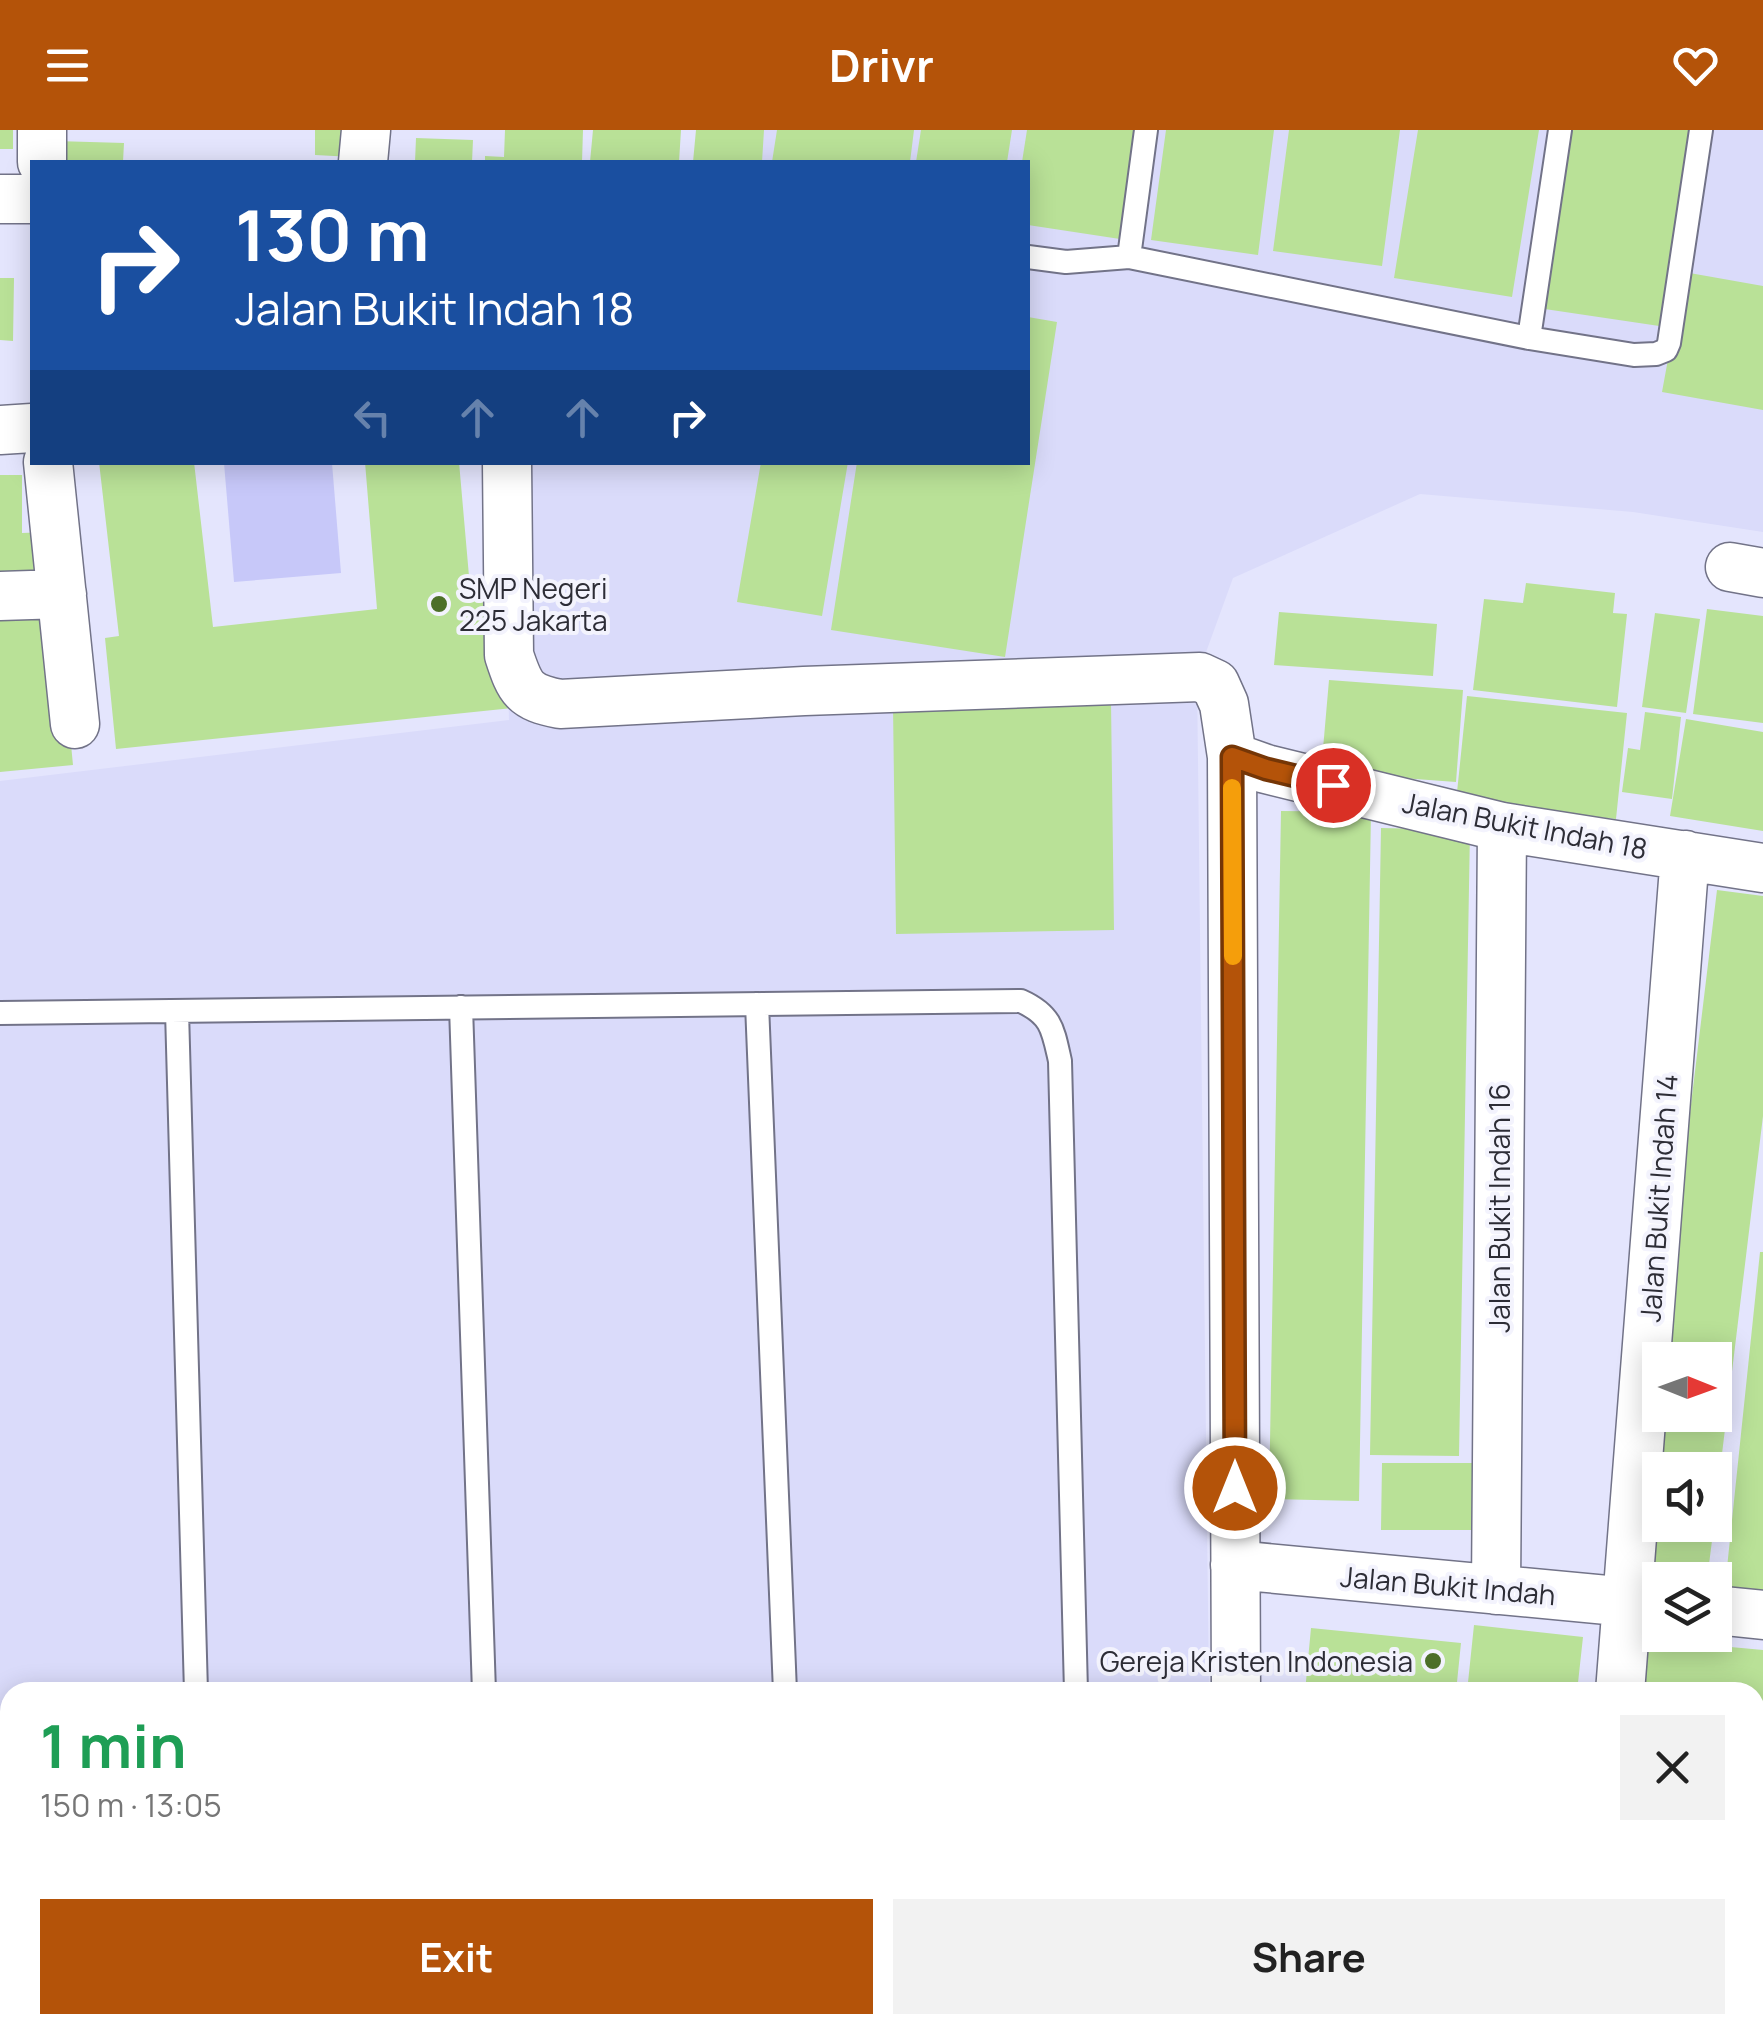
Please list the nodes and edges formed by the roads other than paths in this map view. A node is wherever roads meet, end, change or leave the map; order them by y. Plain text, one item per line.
1 (42, 130) edge
2 (366, 130) edge
3 (1146, 130) edge
4 (1560, 130) edge
5 (1701, 130) edge
6 (42, 160) edge
7 (363, 160) edge
8 (0, 199) edge
9 (30, 199) edge
10 (1129, 257) junction
11 (1030, 258) edge
12 (1529, 338) junction
13 (30, 428) edge
14 (0, 430) edge
15 (48, 465) edge
16 (507, 465) edge
17 (62, 594) junction
18 (0, 596) edge
19 (76, 724) dead end
20 (1232, 757) junction
21 (1502, 827) junction
22 (1685, 855) junction
23 (1763, 868) edge
24 (757, 1004) junction
25 (460, 1007) junction
26 (177, 1010) junction
27 (0, 1013) edge
28 (1645, 1562) edge
29 (1235, 1565) junction
30 (1496, 1590) junction
31 (1642, 1604) edge
32 (1642, 1608) edge
33 (1732, 1611) edge
34 (1763, 1614) edge
35 (196, 1682) edge
36 (484, 1682) edge
37 (785, 1682) edge
38 (1076, 1682) edge
39 (1236, 1682) edge
40 (1623, 1682) edge

1 - 6 street
2 - 7 street
3 - 10 lane
4 - 12 lane
5 - 12 lane
8 - 9 street
10 - 11 lane
10 - 12 lane
13 - 14 street
15 - 17 street
16 - 20 street
17 - 18 street
17 - 19 street
20 - 21 street, Jalan Bukit Indah 18
20 - 29 street
21 - 22 street, Jalan Bukit Indah 18
21 - 30 street, Jalan Bukit Indah 16
22 - 23 street, Jalan Bukit Indah 18
22 - 28 street, Jalan Bukit Indah 14
24 - 25 lane
24 - 37 lane
24 - 38 lane
25 - 26 lane
25 - 36 lane
26 - 27 lane
26 - 35 lane
29 - 30 street, Jalan Bukit Indah
29 - 39 street
30 - 31 street, Jalan Bukit Indah
32 - 40 street, Jalan Bukit Indah 14
33 - 34 street

